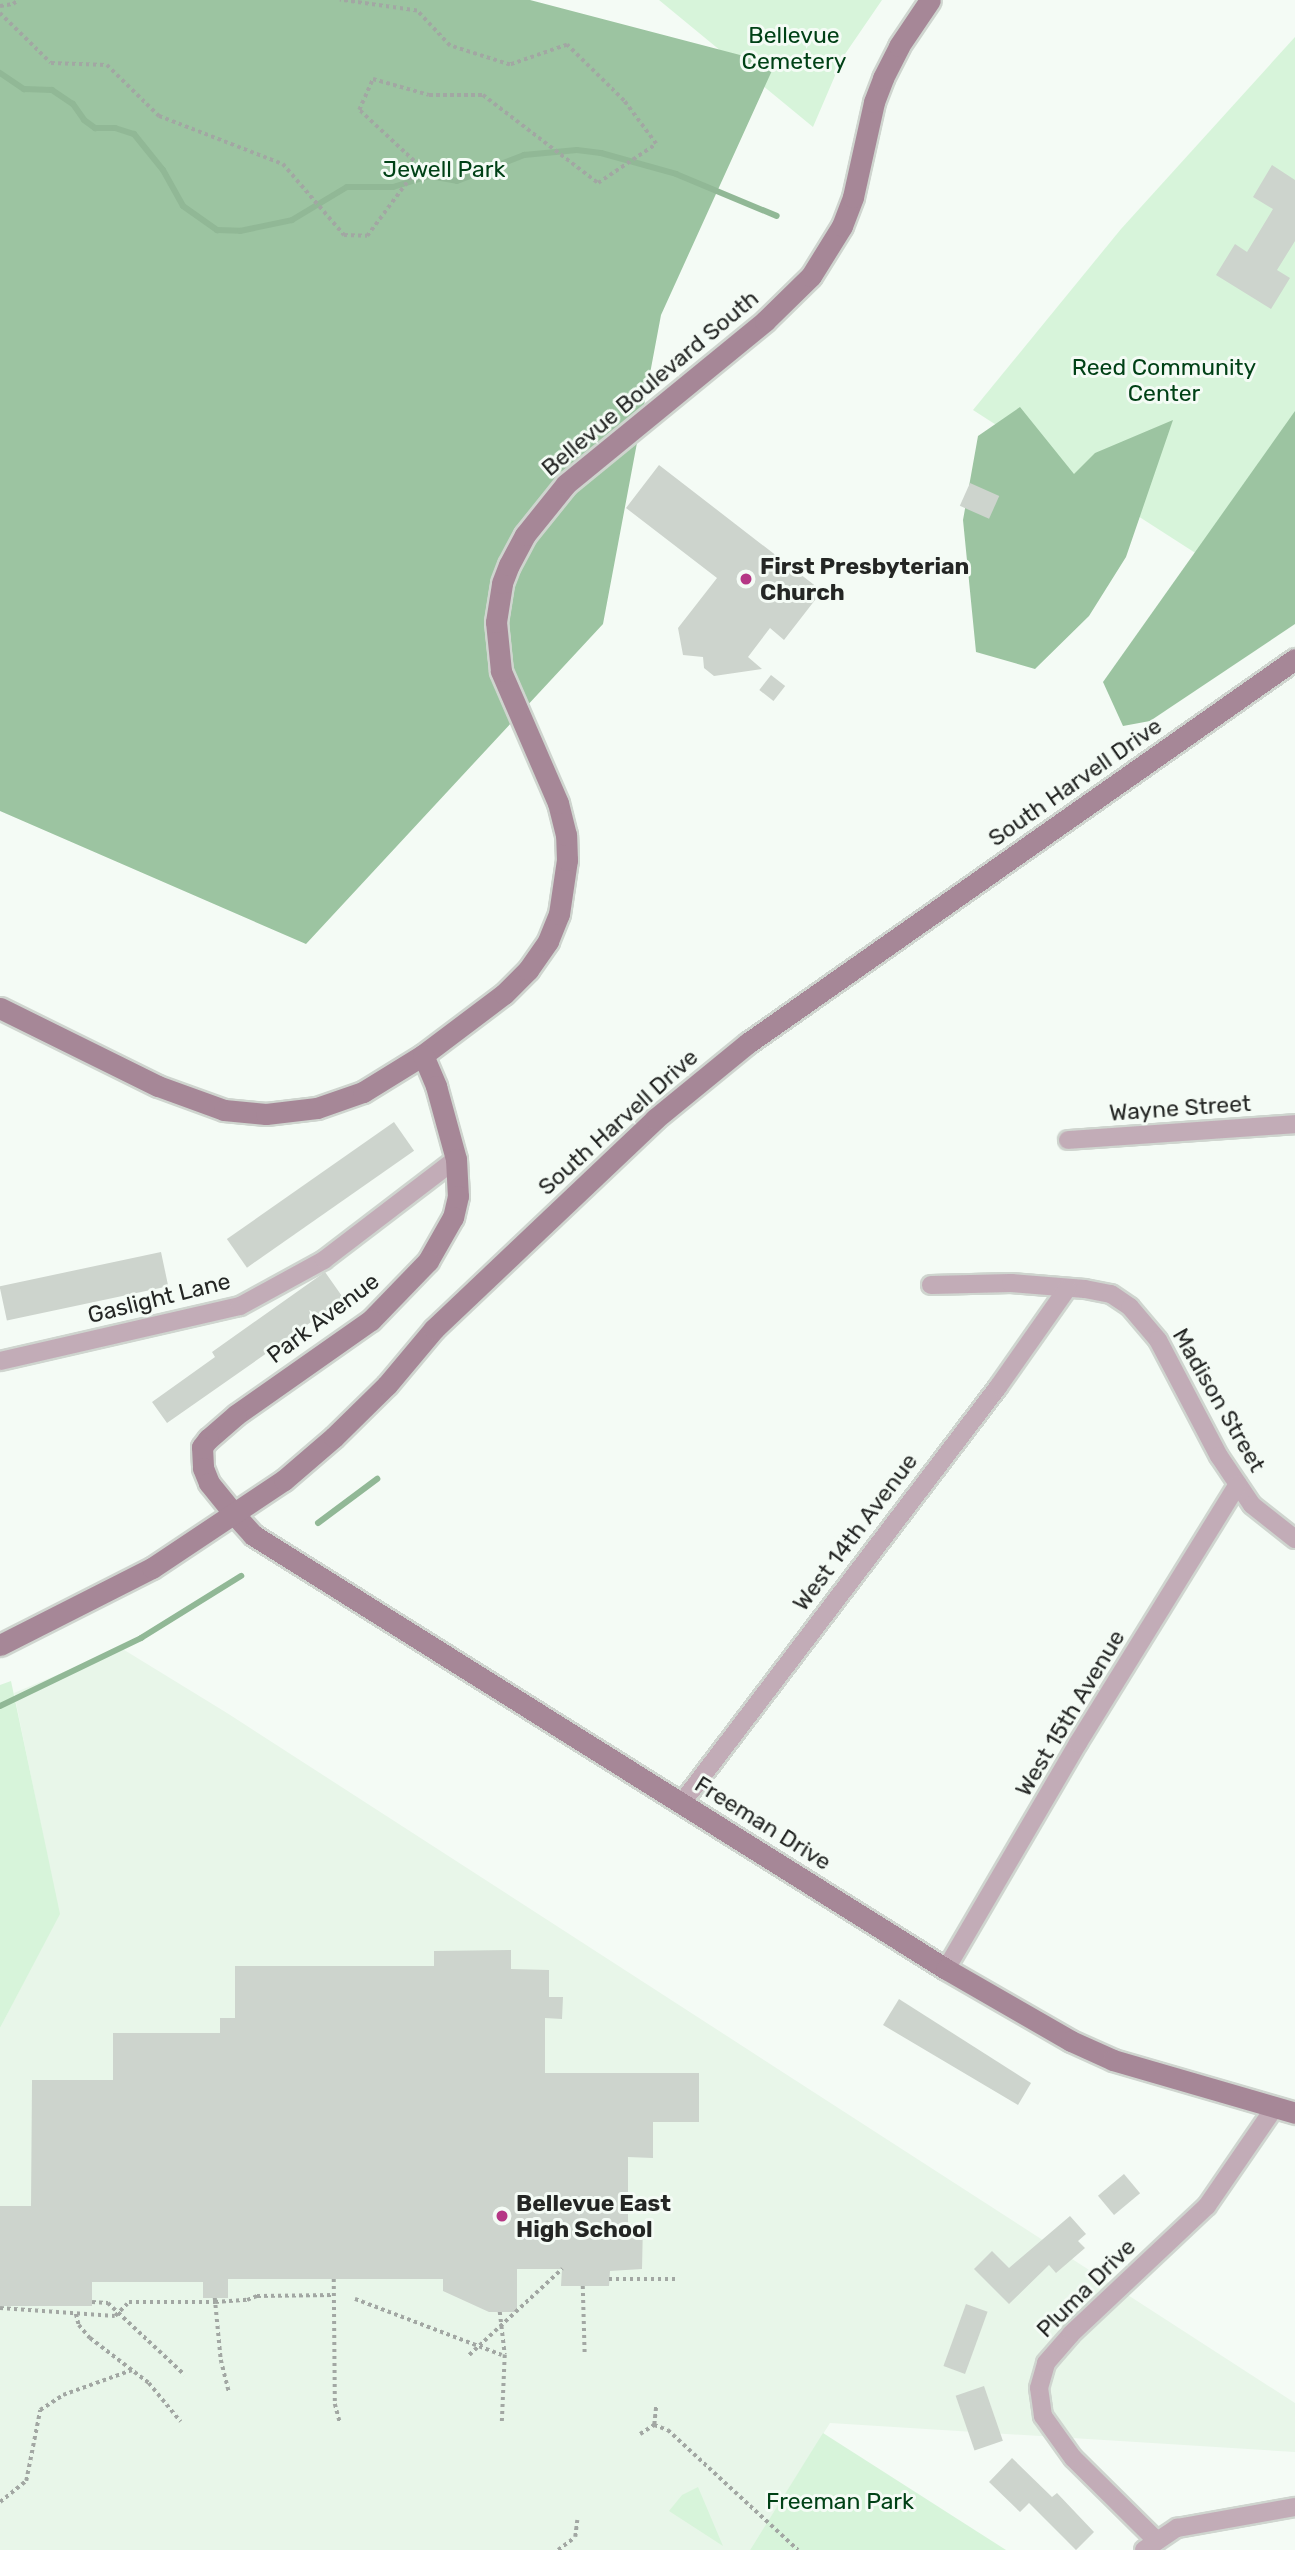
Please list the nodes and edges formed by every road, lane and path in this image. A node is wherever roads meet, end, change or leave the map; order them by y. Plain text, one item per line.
1 (18, 0) edge
2 (340, 0) edge
3 (930, 0) edge
4 (0, 6) edge
5 (0, 13) edge
6 (1295, 659) edge
7 (0, 1008) edge
8 (423, 1055) junction
9 (1295, 1124) edge
10 (1068, 1140) dead end
11 (456, 1159) junction
12 (931, 1285) dead end
13 (1067, 1289) junction
14 (0, 1361) edge
15 (1238, 1484) junction
16 (235, 1515) junction
17 (1295, 1539) edge
18 (0, 1645) edge
19 (681, 1804) junction
20 (946, 1969) junction
21 (1285, 2110) edge
22 (562, 2269) dead end
23 (609, 2279) dead end
24 (679, 2279) dead end
25 (334, 2280) dead end
26 (583, 2287) dead end
27 (334, 2295) junction
28 (355, 2299) dead end
29 (215, 2300) junction
30 (92, 2302) dead end
31 (0, 2308) edge
32 (118, 2312) junction
33 (500, 2312) dead end
34 (76, 2314) junction
35 (502, 2327) junction
36 (481, 2345) junction
37 (469, 2355) dead end
38 (502, 2355) dead end
39 (585, 2356) dead end
40 (132, 2370) junction
41 (185, 2375) dead end
42 (229, 2391) dead end
43 (656, 2407) dead end
44 (181, 2422) dead end
45 (340, 2423) dead end
46 (502, 2423) dead end
47 (654, 2425) junction
48 (640, 2434) dead end
49 (0, 2502) edge
50 (1295, 2507) edge
51 (578, 2519) dead end
52 (1151, 2545) edge
53 (558, 2550) edge
54 (798, 2550) edge

1 - 4 path
2 - 5 path
3 - 8 street, Bellevue Boulevard South
6 - 16 street, South Harvell Drive
7 - 8 street, Bellevue Boulevard South
8 - 11 street, Park Avenue
9 - 10 street, Wayne Street
11 - 14 street, Gaslight Lane
11 - 16 street, Park Avenue
12 - 13 street, Madison Street
13 - 15 street, Madison Street
13 - 19 street, West 14th Avenue
15 - 17 street, Madison Street
15 - 20 street, West 15th Avenue
16 - 18 street, South Harvell Drive
16 - 19 street, Freeman Drive
19 - 20 street, Freeman Drive
20 - 21 street, Freeman Drive
21 - 52 street, Pluma Drive
22 - 35 path
23 - 24 path
25 - 27 path
26 - 39 path
27 - 29 path
27 - 45 path
28 - 36 path
29 - 32 path
29 - 42 path
30 - 32 path
31 - 34 path
32 - 34 path
32 - 41 path
33 - 35 path
34 - 40 path
35 - 36 path
35 - 46 path
36 - 37 path
36 - 38 path
40 - 44 path
40 - 49 path
43 - 47 path
47 - 48 path
47 - 54 path
50 - 52 street
51 - 53 path

